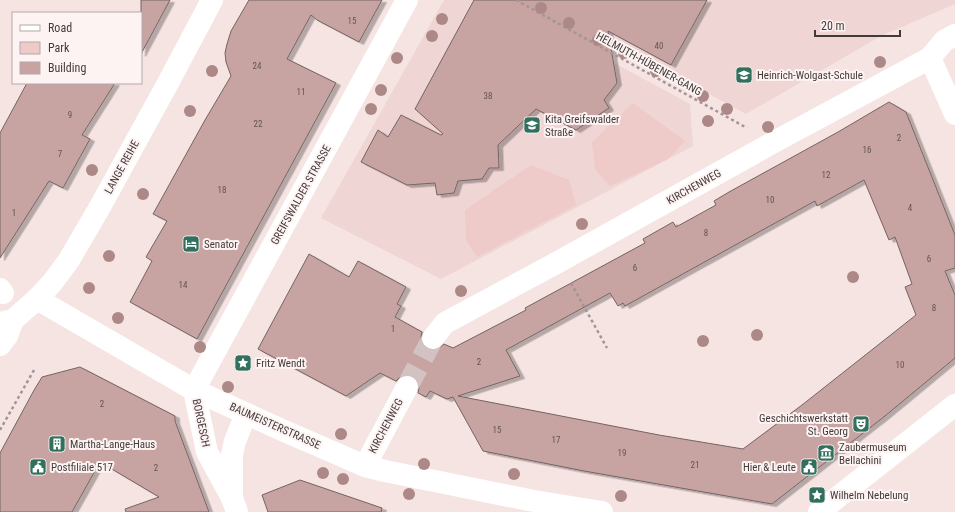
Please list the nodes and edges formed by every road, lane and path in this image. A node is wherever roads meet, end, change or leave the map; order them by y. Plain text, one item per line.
1 (212, 0) edge
2 (407, 0) edge
3 (516, 0) edge
4 (955, 35) edge
5 (930, 58) junction
6 (955, 114) edge
7 (774, 142) junction
8 (560, 261) junction
9 (37, 299) junction
10 (7, 321) edge
11 (433, 338) tunnel mouth
12 (0, 345) edge
13 (607, 348) dead end
14 (34, 370) dead end
15 (407, 387) tunnel mouth
16 (194, 390) junction
17 (955, 405) edge
18 (246, 414) junction
19 (0, 430) edge
20 (365, 466) junction
21 (234, 505) edge
22 (602, 512) edge
23 (819, 512) edge

1 - 9 street, LANGE REIHE
2 - 16 street, GREIFSWALDER STRASSE
3 - 7 path, HELMUTH-HÜBENER-GANG
4 - 5 street, KIRCHENWEG
5 - 6 street
5 - 7 street, KIRCHENWEG
7 - 8 street, KIRCHENWEG
8 - 11 street, KIRCHENWEG
8 - 13 path
9 - 10 street, LANGE REIHE
9 - 16 street, BAUMEISTERSTRASSE
10 - 12 street, LANGE REIHE
14 - 19 path
15 - 20 street, KIRCHENWEG
16 - 18 street, BAUMEISTERSTRASSE
16 - 21 street, BORGESCH
17 - 23 street
18 - 20 street, BAUMEISTERSTRASSE
18 - 21 street, BORGESCH
20 - 22 street, BAUMEISTERSTRASSE

